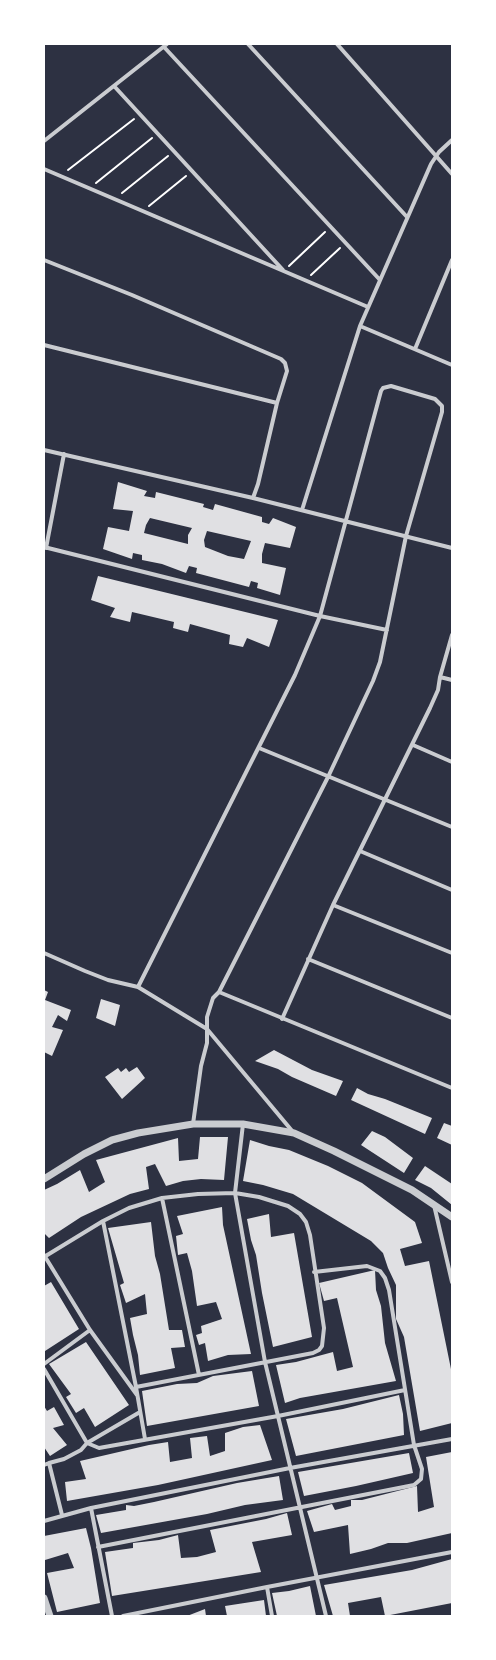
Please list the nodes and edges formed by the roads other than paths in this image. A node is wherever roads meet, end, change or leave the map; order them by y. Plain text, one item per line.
1 (248, 44) edge
2 (337, 44) edge
3 (166, 45) edge
4 (114, 86) junction
5 (452, 140) edge
6 (44, 141) edge
7 (436, 157) junction
8 (44, 169) edge
9 (452, 174) edge
10 (407, 217) junction
11 (44, 260) edge
12 (452, 260) edge
13 (284, 271) junction
14 (380, 280) junction
15 (368, 307) junction
16 (360, 326) junction
17 (44, 346) edge
18 (415, 349) junction
19 (452, 365) edge
20 (277, 403) junction
21 (44, 450) edge
22 (64, 454) junction
23 (253, 498) junction
24 (302, 510) junction
25 (345, 521) junction
26 (406, 536) junction
27 (45, 548) edge
28 (452, 548) edge
29 (320, 616) junction
30 (387, 630) junction
31 (452, 635) edge
32 (440, 677) junction
33 (452, 680) edge
34 (412, 745) junction
35 (259, 748) junction
36 (452, 762) edge
37 (328, 777) junction
38 (384, 798) junction
39 (452, 827) edge
40 (360, 851) junction
41 (452, 890) edge
42 (333, 905) junction
43 (44, 953) edge
44 (452, 953) edge
45 (308, 959) junction
46 (138, 987) junction
47 (219, 992) junction
48 (452, 1018) edge
49 (282, 1019) junction
50 (207, 1029) junction
51 (452, 1088) edge
52 (193, 1124) junction
53 (243, 1124) junction
54 (294, 1134) junction
55 (44, 1179) edge
56 (235, 1193) junction
57 (162, 1198) junction
58 (434, 1204) junction
59 (452, 1217) edge
60 (103, 1221) junction
61 (44, 1256) edge
62 (314, 1272) junction
63 (452, 1282) edge
64 (90, 1330) junction
65 (265, 1362) junction
66 (44, 1364) edge
67 (44, 1369) edge
68 (199, 1375) junction
69 (136, 1388) junction
70 (405, 1390) junction
71 (138, 1397) junction
72 (140, 1412) junction
73 (278, 1416) junction
74 (145, 1439) junction
75 (452, 1439) edge
76 (87, 1443) junction
77 (414, 1445) junction
78 (49, 1463) junction
79 (44, 1465) edge
80 (290, 1468) junction
81 (91, 1508) junction
82 (299, 1508) junction
83 (62, 1516) junction
84 (44, 1521) edge
85 (98, 1547) junction
86 (452, 1552) edge
87 (317, 1578) junction
88 (267, 1587) junction
89 (44, 1598) edge
90 (50, 1616) edge
91 (112, 1616) edge
92 (123, 1616) edge
93 (272, 1616) edge
94 (326, 1616) edge

1 - 10 street
2 - 7 street
3 - 4 street
3 - 14 street
4 - 6 street
4 - 13 street
5 - 7 street
7 - 9 street
7 - 10 street
8 - 13 street
10 - 14 street
11 - 20 street
12 - 18 street
13 - 15 street
14 - 15 street
15 - 16 street
16 - 18 street
16 - 24 street
17 - 20 street
18 - 19 street
20 - 23 street
21 - 22 street
22 - 23 street
22 - 27 street
23 - 24 street
24 - 25 street
25 - 26 street
25 - 26 street
25 - 29 street
26 - 28 street
26 - 30 street
27 - 29 street
29 - 30 street
29 - 35 street
30 - 37 street
31 - 32 street
32 - 33 street
32 - 34 street
34 - 36 street
34 - 38 street
35 - 37 street
35 - 46 street
37 - 38 street
37 - 47 street
38 - 39 street
38 - 40 street
40 - 41 street
40 - 42 street
42 - 44 street
42 - 45 street
43 - 46 street
45 - 48 street
45 - 49 street
46 - 50 street
47 - 49 street
47 - 50 street
49 - 51 street
50 - 52 street
50 - 54 street
52 - 53 street
52 - 55 street
53 - 54 street
53 - 56 street
54 - 58 street
56 - 57 street
56 - 62 street
56 - 65 street
57 - 60 street
57 - 68 street
58 - 59 street
58 - 63 street
60 - 61 street
60 - 69 street
61 - 64 street
62 - 65 street
62 - 70 street
64 - 66 street
64 - 71 street
65 - 68 street
65 - 73 street
67 - 76 street
68 - 69 street
69 - 71 street
70 - 73 street
70 - 77 street
71 - 72 street
72 - 74 street
72 - 76 street
73 - 74 street
73 - 80 street
74 - 76 street
75 - 77 street
76 - 78 street
77 - 80 street
77 - 82 street
78 - 79 street
78 - 83 street
80 - 81 street
80 - 82 street
81 - 83 street
81 - 85 street
82 - 85 street
82 - 87 street
83 - 84 street
85 - 91 street
86 - 87 street
87 - 88 street
87 - 94 street
88 - 92 street
88 - 93 street
89 - 90 street

